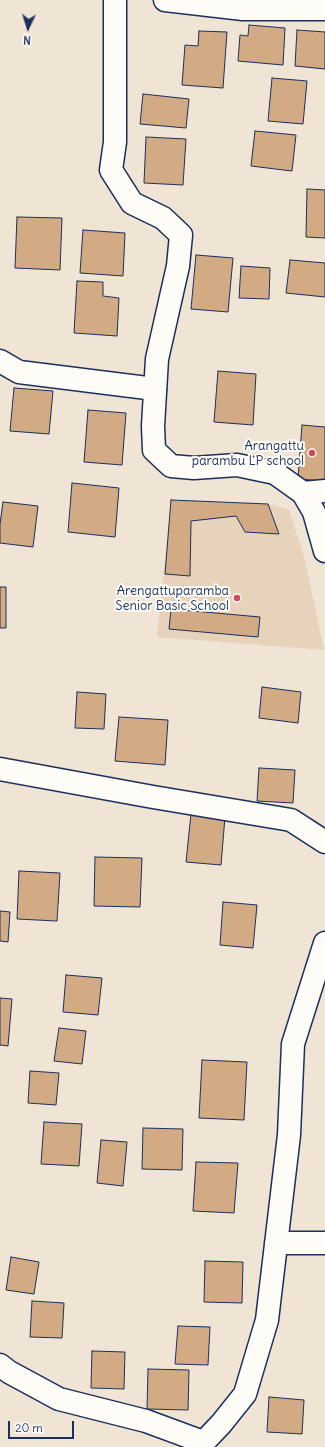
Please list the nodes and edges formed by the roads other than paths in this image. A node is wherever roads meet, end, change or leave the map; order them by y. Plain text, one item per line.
1 (115, 0) edge
2 (165, 0) edge
3 (325, 9) edge
4 (0, 361) edge
5 (155, 389) junction
6 (325, 491) edge
7 (303, 493) junction
8 (325, 551) edge
9 (0, 769) edge
10 (325, 842) edge
11 (325, 943) edge
12 (276, 1243) junction
13 (325, 1243) edge
14 (0, 1365) edge
15 (201, 1445) edge

1 - 5 street
2 - 3 street
4 - 5 street
5 - 7 street
6 - 7 street
7 - 8 street
9 - 10 street
11 - 12 street
12 - 13 street
12 - 15 street
14 - 15 street

